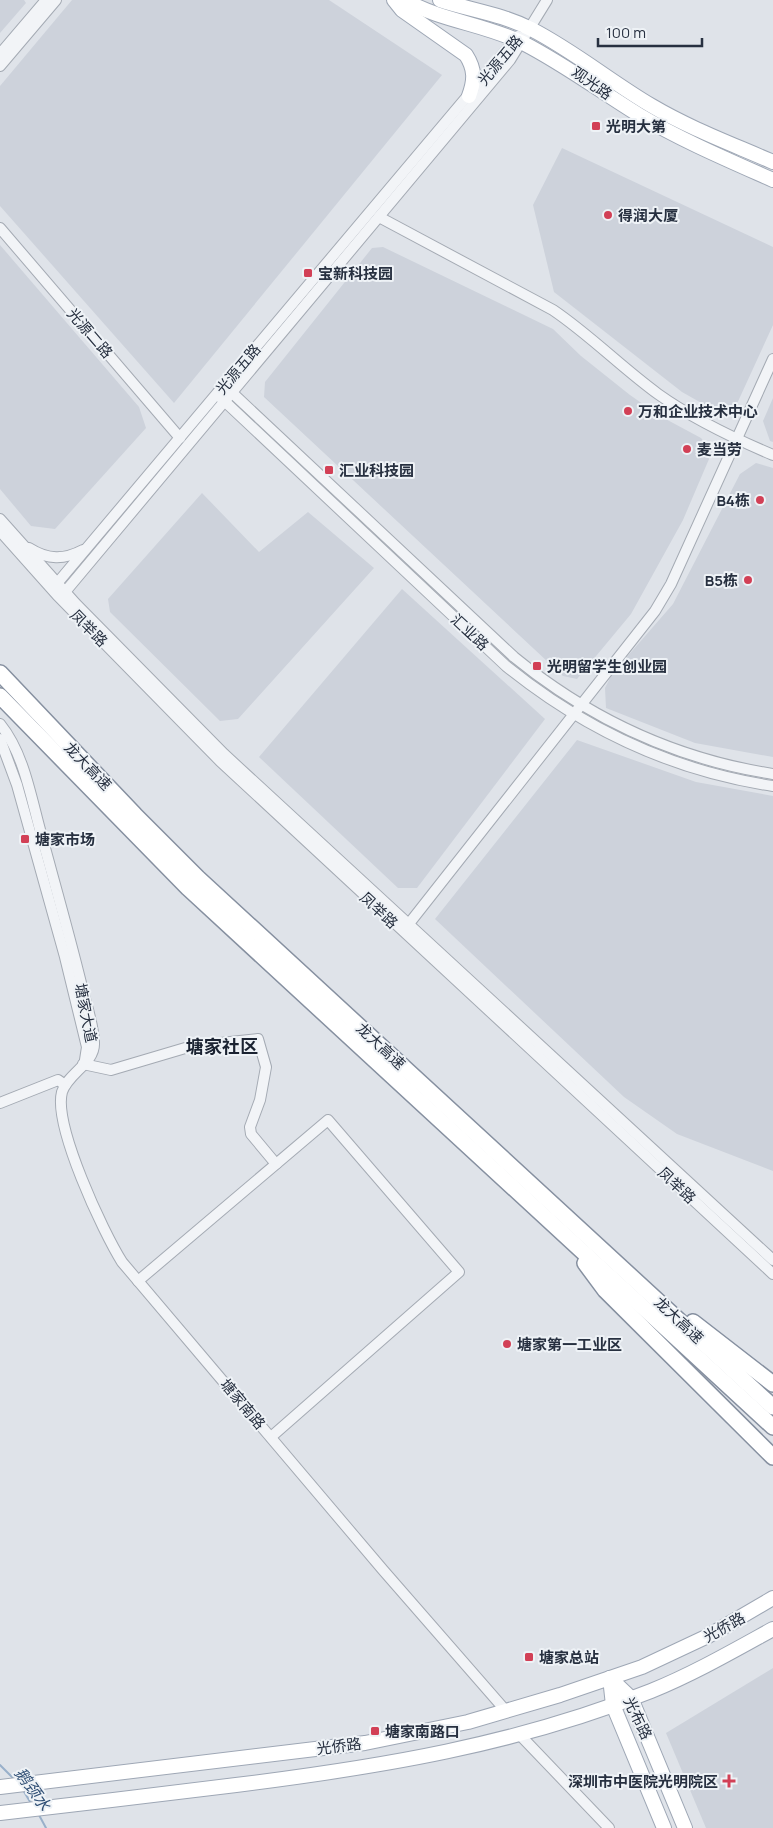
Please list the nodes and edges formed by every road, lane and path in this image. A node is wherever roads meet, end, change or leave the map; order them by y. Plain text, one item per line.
1 (394, 0) edge
2 (405, 0) edge
3 (440, 0) edge
4 (547, 0) edge
5 (46, 4) edge
6 (529, 28) junction
7 (518, 41) junction
8 (0, 54) edge
9 (0, 66) edge
10 (470, 96) junction
11 (773, 162) edge
12 (773, 180) edge
13 (379, 218) junction
14 (0, 228) edge
15 (773, 359) edge
16 (225, 394) junction
17 (180, 438) junction
18 (736, 438) junction
19 (773, 455) edge
20 (0, 519) edge
21 (0, 531) edge
22 (18, 540) junction
23 (92, 543) junction
24 (58, 590) junction
25 (0, 673) edge
26 (0, 696) edge
27 (580, 706) junction
28 (573, 715) junction
29 (35, 722) junction
30 (0, 724) edge
31 (0, 738) edge
32 (773, 774) edge
33 (773, 786) edge
34 (405, 928) junction
35 (83, 1064) junction
36 (65, 1085) junction
37 (0, 1103) edge
38 (489, 1156) junction
39 (276, 1164) junction
40 (563, 1233) junction
41 (601, 1248) junction
42 (773, 1260) edge
43 (773, 1274) edge
44 (138, 1282) junction
45 (773, 1384) edge
46 (773, 1407) edge
47 (773, 1428) edge
48 (271, 1437) junction
49 (773, 1457) edge
50 (773, 1598) edge
51 (773, 1629) edge
52 (610, 1678) junction
53 (631, 1698) junction
54 (613, 1705) junction
55 (506, 1711) junction
56 (520, 1735) junction
57 (0, 1787) edge
58 (4, 1812) edge
59 (609, 1828) edge
60 (664, 1828) edge
61 (685, 1828) edge

1 - 10 main road
2 - 7 main road, 观光路
3 - 6 main road, 观光路
4 - 6 street
5 - 8 street
5 - 9 street
6 - 7 street, 光源五路
6 - 11 main road, 观光路
7 - 10 street, 光源五路
7 - 12 main road, 观光路
7 - 13 street, 光源五路
10 - 16 street, 光源五路
13 - 16 street, 光源五路
13 - 18 street
14 - 17 street, 光源二路
15 - 18 street
16 - 17 street, 光源五路
16 - 24 street, 光源五路
16 - 27 street, 汇业路
16 - 28 street, 汇业路
17 - 23 street, 光源五路
18 - 19 street
18 - 27 street
20 - 22 street, 凤举路
21 - 24 street, 凤举路
22 - 23 street
22 - 24 street, 凤举路
23 - 24 street, 光源五路
24 - 34 street, 凤举路
25 - 29 highway, 龙大高速
26 - 29 highway, 龙大高速
27 - 28 street
27 - 32 street, 汇业路
28 - 33 street, 汇业路
28 - 34 street
29 - 38 highway, 龙大高速
30 - 35 street, 塘家大道
31 - 35 street, 塘家大道
34 - 42 street, 凤举路
34 - 43 street, 凤举路
35 - 36 street
35 - 39 street
36 - 37 street
36 - 44 street, 塘家南路
38 - 40 highway, 龙大高速
38 - 41 highway, 龙大高速
39 - 44 street
39 - 48 street
40 - 47 highway, 龙大高速
40 - 49 highway
41 - 45 highway
41 - 46 highway, 龙大高速
44 - 48 street, 塘家南路
48 - 55 street, 塘家南路
50 - 52 main road, 光侨路
51 - 53 main road, 光侨路
52 - 53 main road, 光布路
52 - 54 main road, 光布路
52 - 55 main road, 光侨路
53 - 54 main road, 光侨路
53 - 61 main road, 光布路
54 - 56 main road, 光侨路
54 - 60 main road, 光布路
55 - 57 main road, 光侨路
56 - 58 main road, 光侨路
56 - 59 street

